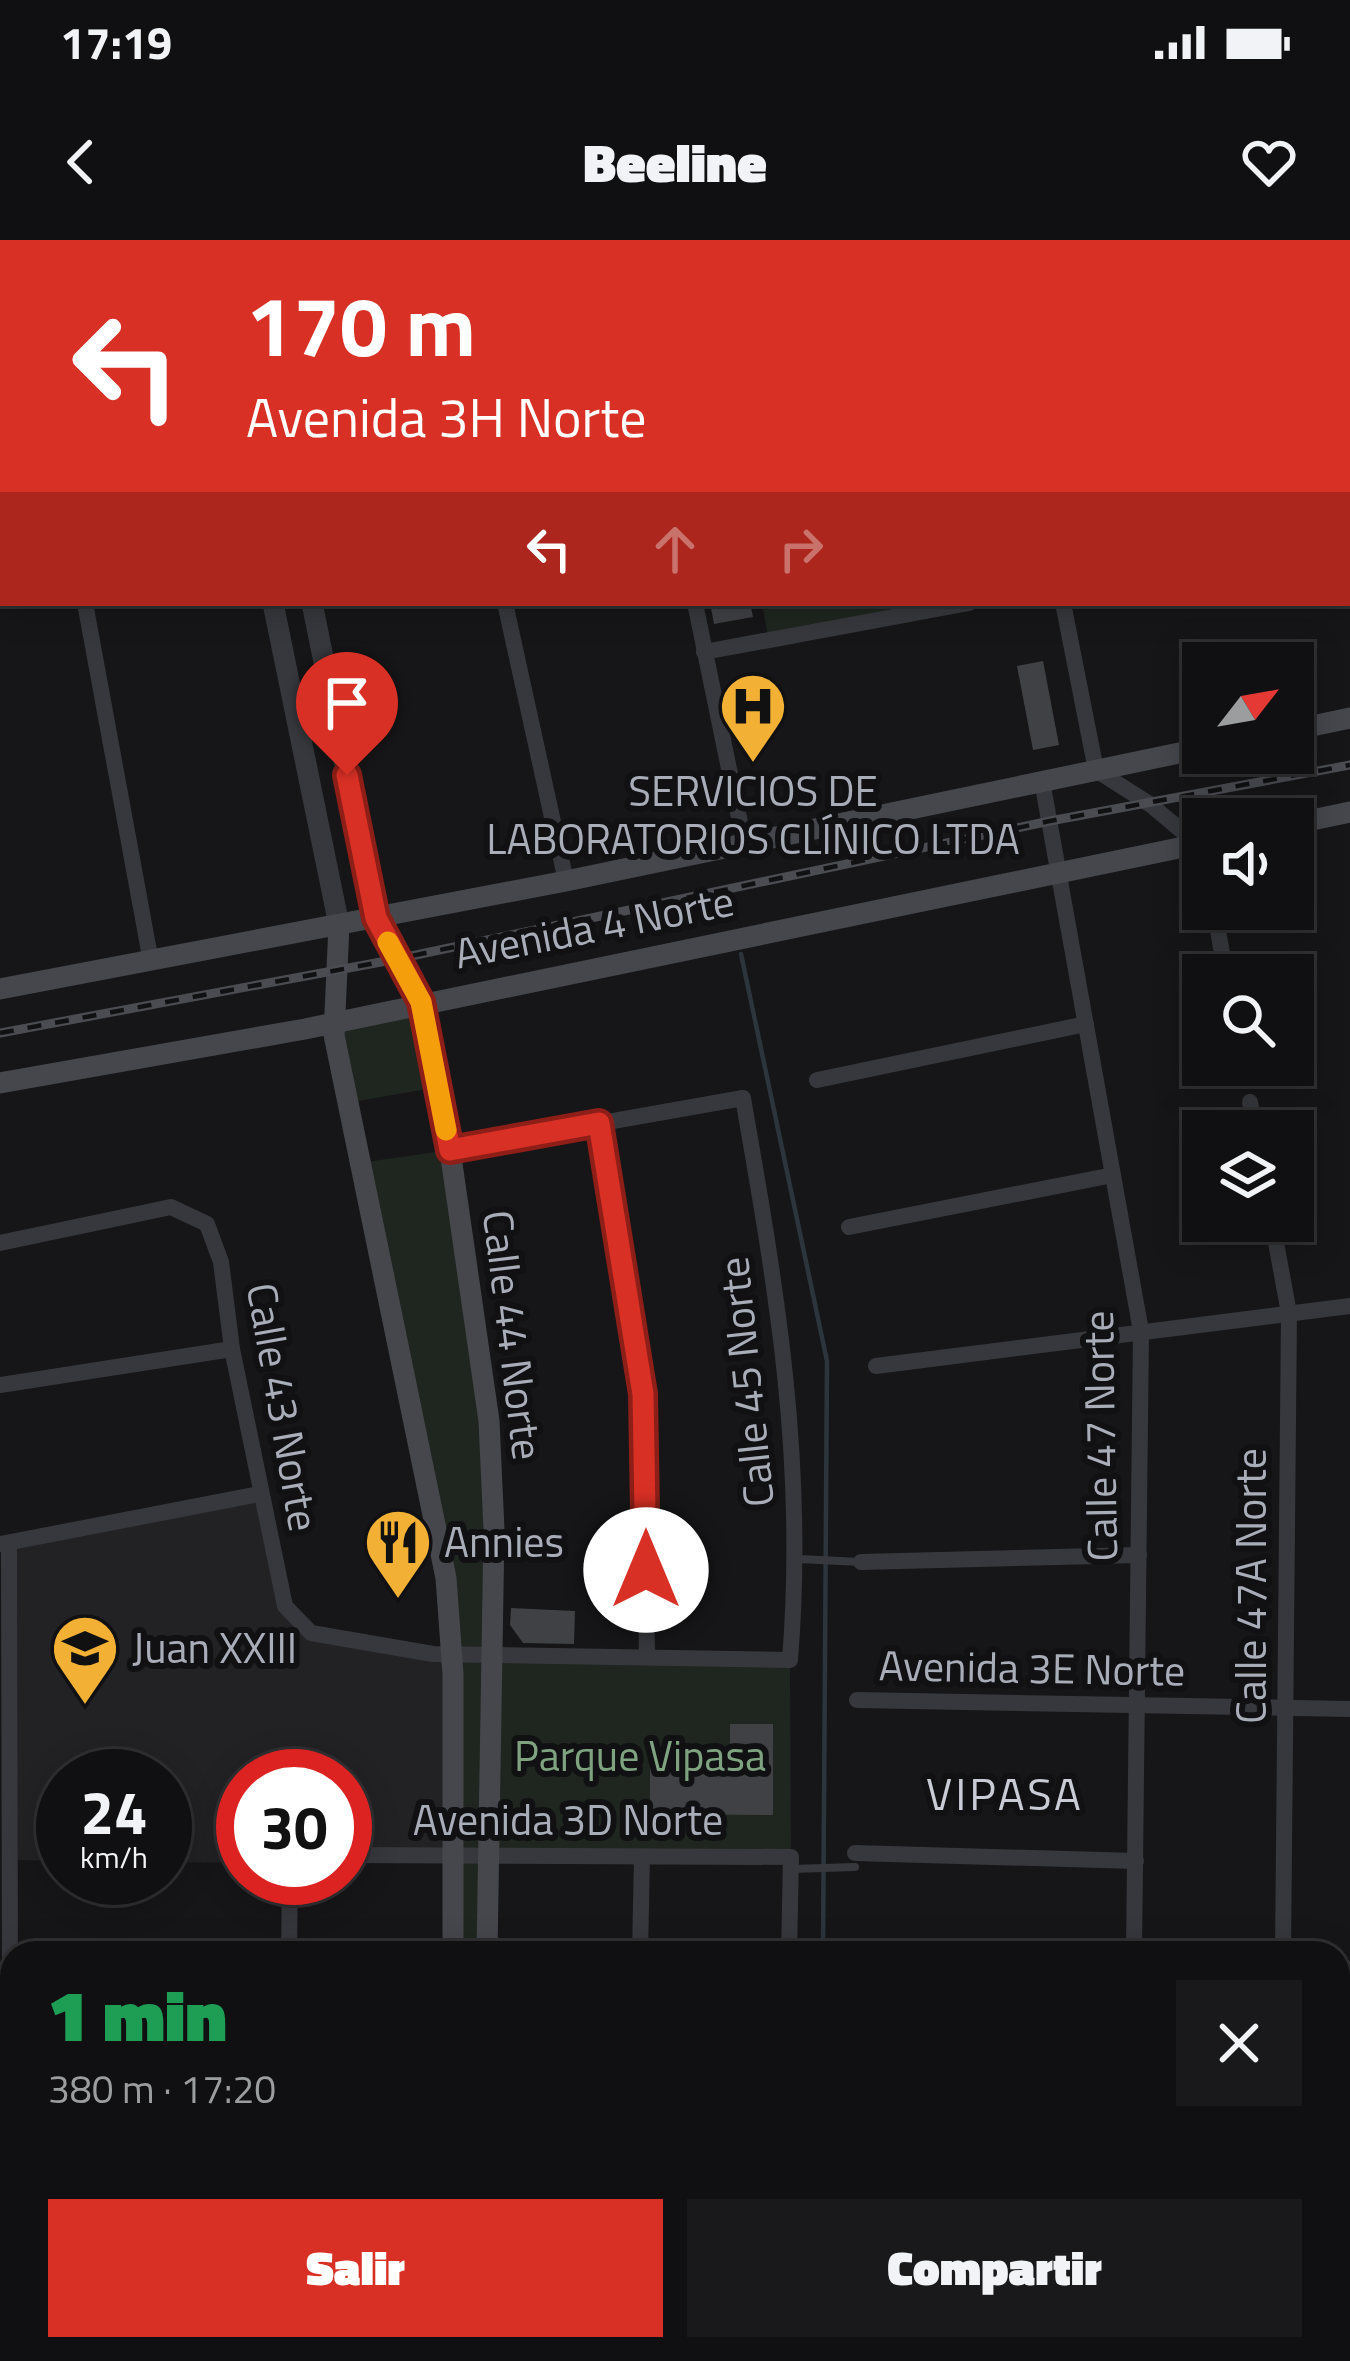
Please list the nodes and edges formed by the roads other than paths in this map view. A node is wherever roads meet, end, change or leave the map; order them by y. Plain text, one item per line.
1 (86, 606) edge
2 (274, 606) edge
3 (314, 606) edge
4 (506, 606) edge
5 (696, 606) edge
6 (936, 606) edge
7 (1064, 606) edge
8 (882, 611) edge
9 (704, 652) junction
10 (1350, 718) edge
11 (1314, 726) edge
12 (1182, 752) edge
13 (1096, 770) junction
14 (1042, 781) junction
15 (1350, 812) edge
16 (1314, 820) edge
17 (1182, 830) edge
18 (744, 842) junction
19 (1182, 849) edge
20 (1059, 872) junction
21 (566, 881) junction
22 (376, 918) junction
23 (339, 925) junction
24 (151, 962) junction
25 (0, 989) edge
26 (421, 1002) junction
27 (334, 1023) junction
28 (1086, 1024) junction
29 (817, 1080) dead end
30 (0, 1083) edge
31 (1250, 1102) dead end
32 (1251, 1110) edge
33 (599, 1123) junction
34 (450, 1150) junction
35 (1113, 1175) junction
36 (850, 1226) dead end
37 (1276, 1242) edge
38 (0, 1243) edge
39 (1350, 1306) edge
40 (1289, 1313) junction
41 (1141, 1331) junction
42 (232, 1349) junction
43 (876, 1366) dead end
44 (0, 1385) edge
45 (259, 1494) junction
46 (4, 1543) edge
47 (1138, 1556) junction
48 (798, 1559) junction
49 (855, 1562) joint
50 (452, 1654) junction
51 (489, 1655) junction
52 (646, 1656) junction
53 (857, 1700) dead end
54 (1137, 1706) junction
55 (1287, 1708) junction
56 (1350, 1709) edge
57 (372, 1855) edge
58 (456, 1856) junction
59 (490, 1856) junction
60 (642, 1856) junction
61 (855, 1860) joint
62 (1136, 1861) junction
63 (797, 1864) junction
64 (290, 1905) edge
65 (7, 1941) edge
66 (289, 1941) edge
67 (453, 1941) edge
68 (487, 1941) edge
69 (640, 1941) edge
70 (790, 1941) edge
71 (1135, 1941) edge
72 (1283, 1941) edge

1 - 24 street
2 - 23 street
3 - 22 street, Calle 44 Norte
4 - 21 street
5 - 9 street
6 - 8 street
7 - 13 street
8 - 9 street
9 - 18 street
10 - 11 main road
12 - 13 main road, Avenida 4 Norte
13 - 14 main road, Avenida 4 Norte
13 - 17 street
14 - 18 main road, Avenida 4 Norte
14 - 20 street, Calle 47 Norte
15 - 16 main road
18 - 21 main road, Avenida 4 Norte
19 - 20 main road, Avenida 4 Norte
20 - 26 main road, Avenida 4 Norte
20 - 28 street, Calle 47 Norte
21 - 22 main road, Avenida 4 Norte
22 - 23 main road, Avenida 4 Norte
22 - 26 main road, Calle 44 Norte
23 - 24 main road, Avenida 4 Norte
23 - 27 main road
24 - 25 main road, Avenida 4 Norte
26 - 27 main road, Avenida 4 Norte
26 - 34 main road, Calle 44 Norte
27 - 30 main road, Avenida 4 Norte
27 - 50 main road
28 - 29 street
28 - 35 street, Calle 47 Norte
31 - 32 street
33 - 34 street
33 - 48 street, Calle 45 Norte
33 - 52 street
34 - 51 main road, Calle 44 Norte
35 - 36 street
35 - 41 street, Calle 47 Norte
37 - 40 street, Calle 47A Norte
38 - 42 street, Calle 43 Norte
39 - 40 street
40 - 41 street
40 - 55 street, Calle 47A Norte
41 - 43 street
41 - 47 street, Calle 47 Norte
42 - 44 street
42 - 45 street, Calle 43 Norte
45 - 46 street
45 - 50 street, Calle 43 Norte
46 - 65 street
47 - 49 street
47 - 54 street, Calle 47 Norte
48 - 49 lane
48 - 52 street, Calle 45 Norte
50 - 51 street
50 - 58 main road
51 - 52 street
51 - 59 main road, Calle 44 Norte
53 - 54 street, Avenida 3E Norte
54 - 55 street, Avenida 3E Norte
54 - 62 street, Calle 47 Norte
55 - 56 street, Avenida 3E Norte
55 - 72 street, Calle 47A Norte
57 - 58 street, Avenida 3D Norte
58 - 59 street, Avenida 3D Norte
58 - 67 main road
59 - 60 street, Avenida 3D Norte
59 - 68 main road, Calle 44 Norte
60 - 63 street, Avenida 3D Norte
60 - 69 street
61 - 62 street
61 - 63 lane
62 - 71 street, Calle 47 Norte
63 - 70 street
64 - 66 street

